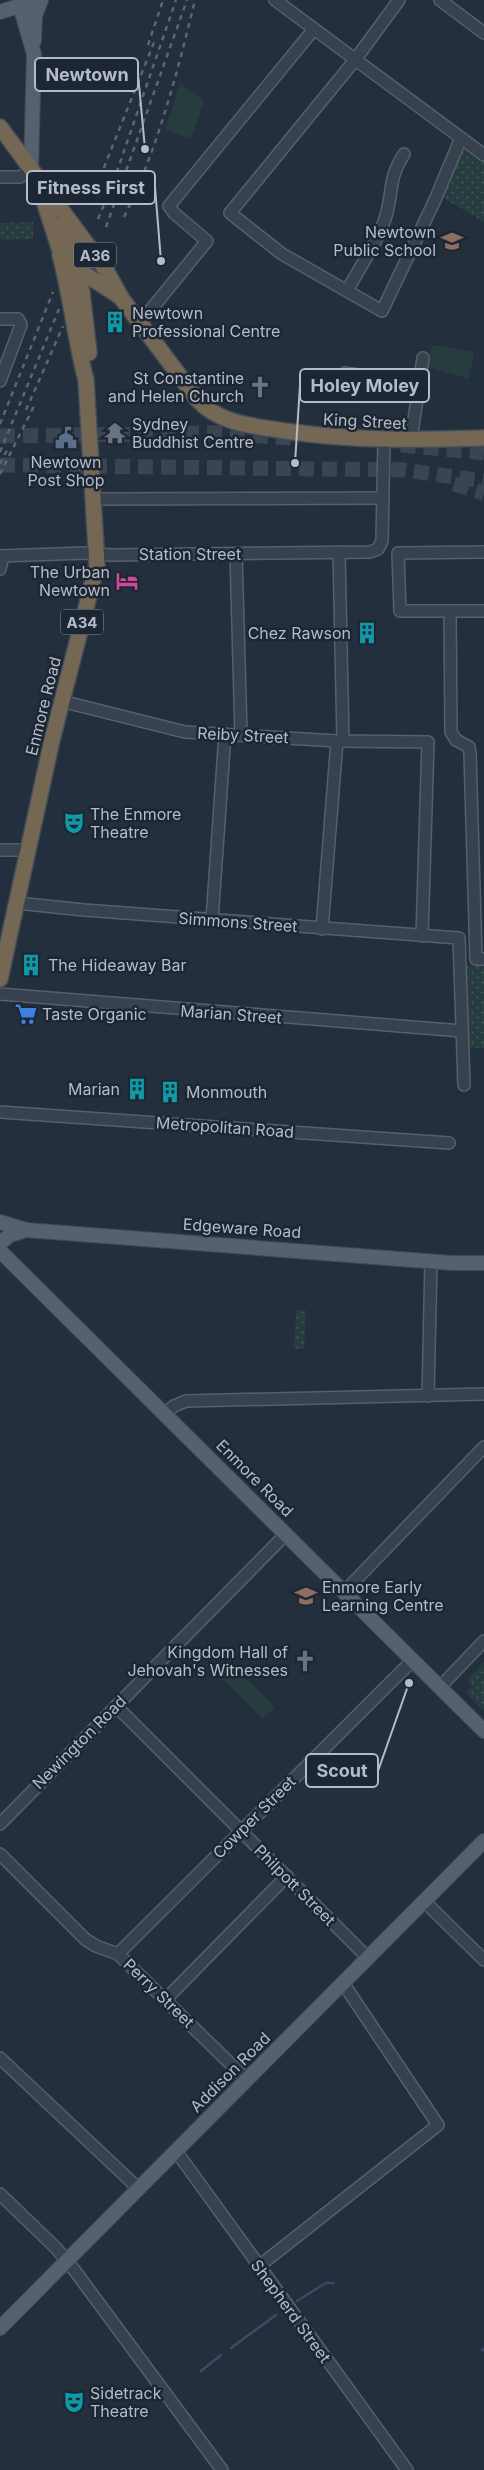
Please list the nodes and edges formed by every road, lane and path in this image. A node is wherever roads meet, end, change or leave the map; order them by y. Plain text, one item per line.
1 (36, 0) edge
2 (42, 0) edge
3 (275, 0) edge
4 (399, 0) edge
5 (440, 0) edge
6 (19, 3) edge
7 (0, 12) edge
8 (314, 29) junction
9 (484, 33) edge
10 (34, 54) junction
11 (355, 60) junction
12 (0, 127) edge
13 (461, 138) junction
14 (404, 154) dead end
15 (484, 155) edge
16 (33, 172) junction
17 (0, 177) edge
18 (63, 213) junction
19 (60, 255) junction
20 (78, 271) junction
21 (347, 291) junction
22 (122, 299) junction
23 (0, 318) edge
24 (140, 323) junction
25 (423, 358) dead end
26 (345, 372) dead end
27 (86, 380) junction
28 (0, 381) edge
29 (419, 384) junction
30 (484, 438) edge
31 (384, 440) junction
32 (411, 440) junction
33 (382, 498) junction
34 (94, 499) junction
35 (340, 552) junction
36 (484, 552) edge
37 (97, 554) junction
38 (236, 554) junction
39 (1, 556) edge
40 (0, 568) edge
41 (450, 611) junction
42 (484, 611) edge
43 (61, 701) junction
44 (225, 734) junction
45 (241, 735) junction
46 (340, 741) junction
47 (0, 850) edge
48 (28, 850) junction
49 (479, 868) edge
50 (17, 903) junction
51 (212, 920) junction
52 (322, 928) junction
53 (422, 936) junction
54 (480, 959) edge
55 (0, 979) edge
56 (0, 994) edge
57 (462, 1031) junction
58 (464, 1085) dead end
59 (0, 1112) edge
60 (449, 1143) dead end
61 (0, 1222) edge
62 (26, 1230) junction
63 (0, 1243) edge
64 (0, 1250) edge
65 (431, 1261) junction
66 (484, 1263) edge
67 (484, 1394) edge
68 (428, 1396) junction
69 (164, 1414) junction
70 (484, 1447) edge
71 (286, 1534) junction
72 (344, 1592) junction
73 (484, 1641) edge
74 (413, 1660) junction
75 (440, 1687) junction
76 (116, 1706) junction
77 (484, 1731) edge
78 (0, 1824) edge
79 (240, 1830) junction
80 (484, 1841) edge
81 (0, 1854) edge
82 (287, 1876) junction
83 (424, 1901) junction
84 (118, 1954) junction
85 (368, 1958) junction
86 (484, 1960) edge
87 (343, 1983) junction
88 (165, 2000) junction
89 (0, 2058) edge
90 (247, 2080) junction
91 (176, 2151) junction
92 (139, 2189) junction
93 (0, 2194) edge
94 (68, 2261) junction
95 (258, 2267) junction
96 (0, 2328) edge
97 (222, 2470) edge
98 (407, 2470) edge

1 - 6 main road
2 - 10 main road
3 - 8 street
4 - 11 street
5 - 9 street
6 - 7 main road
6 - 10 main road
8 - 11 street
8 - 24 street
10 - 16 main road
11 - 13 street
11 - 21 street
12 - 16 highway, King Street / A36
13 - 15 street
13 - 21 street
14 - 21 street
16 - 17 street
16 - 18 highway, King Street / A36
16 - 19 highway, King Street / A36
18 - 20 highway, Enmore Road / A34
18 - 22 highway, King Street / A36
19 - 20 highway, King Street / A36
19 - 27 highway, Enmore Road / A34
20 - 22 highway, King Street / A36
20 - 27 highway, Enmore Road / A34
22 - 24 highway, King Street / A36
23 - 28 street
24 - 31 highway, King Street / A36
25 - 29 street
26 - 29 street
27 - 34 highway, Enmore Road / A34
29 - 32 street
30 - 32 highway, King Street / A36
31 - 32 highway, King Street / A36
31 - 33 street
33 - 34 street
33 - 35 street, Station Street
34 - 37 highway, Enmore Road / A34
35 - 38 street, Station Street
35 - 46 street
36 - 41 street
37 - 38 street, Station Street
37 - 39 street, Station Street
37 - 43 highway, Enmore Road / A34
38 - 45 street
39 - 40 street
41 - 42 street
41 - 49 street
43 - 44 street, Reiby Street
43 - 48 highway, Enmore Road / A34
44 - 45 street, Reiby Street
44 - 51 street
45 - 46 street, Reiby Street
46 - 52 street
46 - 53 street, Reiby Street
47 - 48 street
48 - 50 highway, Enmore Road / A34
49 - 54 street
50 - 51 street, Simmons Street
50 - 55 highway, Enmore Road / A34
51 - 52 street, Simmons Street
52 - 53 street, Simmons Street
53 - 57 street, Simmons Street
56 - 57 street, Marian Street
57 - 58 street
59 - 60 street, Metropolitan Road
61 - 62 main road
62 - 63 main road, Edgeware Road
62 - 65 main road, Edgeware Road
64 - 69 main road, Enmore Road
65 - 66 main road, Edgeware Road
65 - 68 street
67 - 68 street
68 - 69 street
69 - 71 main road, Enmore Road
70 - 72 street
71 - 72 main road, Enmore Road
71 - 76 street, Newington Road
72 - 74 main road, Enmore Road
73 - 75 street
74 - 75 main road, Enmore Road
74 - 79 street, Cowper Street
75 - 77 main road, Enmore Road
76 - 78 street, Newington Road
76 - 79 street, Philpott Street
79 - 82 street, Philpott Street
79 - 84 street, Cowper Street
80 - 83 main road, Addison Road
81 - 84 street, Perry Street
82 - 85 street, Philpott Street
82 - 88 street
83 - 85 main road, Addison Road
83 - 86 street
84 - 88 street, Perry Street
85 - 87 main road, Addison Road
87 - 90 main road, Addison Road
87 - 95 street
88 - 90 street, Perry Street
89 - 92 street
90 - 91 main road, Addison Road
91 - 92 main road, Addison Road
91 - 95 street, Shepherd Street
92 - 94 main road, Addison Road
93 - 94 street
94 - 96 main road, Addison Road
94 - 97 street
95 - 98 street, Shepherd Street

